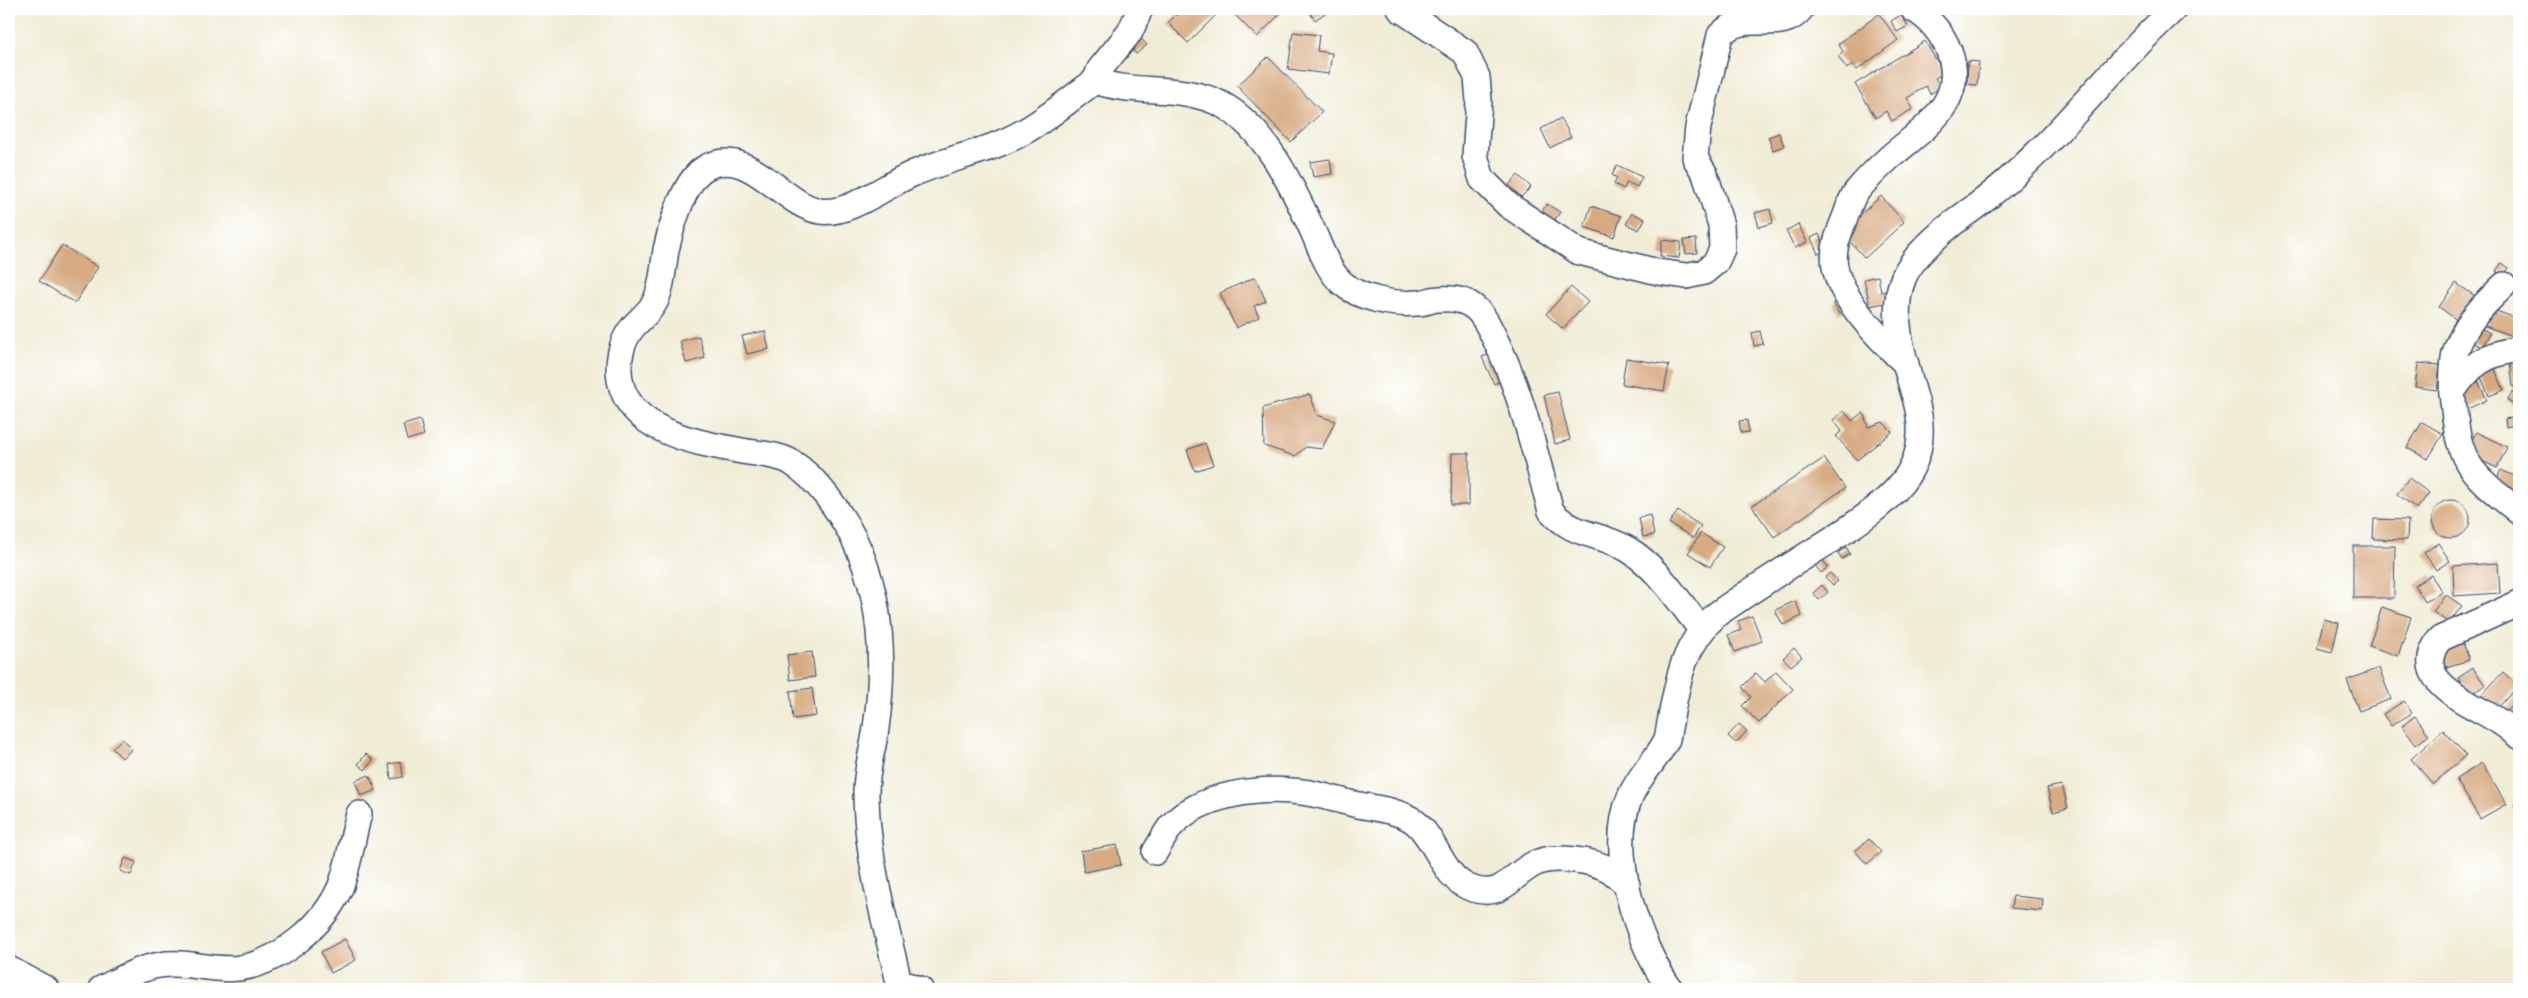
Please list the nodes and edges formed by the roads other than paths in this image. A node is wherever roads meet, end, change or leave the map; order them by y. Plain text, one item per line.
1 (1140, 9) edge
2 (1400, 9) edge
3 (1801, 9) edge
4 (1914, 9) edge
5 (2174, 9) edge
6 (1096, 81) junction
7 (2504, 285) dead end
8 (2519, 349) edge
9 (1906, 364) junction
10 (2452, 392) junction
11 (2519, 512) edge
12 (2519, 603) edge
13 (1701, 629) junction
14 (2519, 736) edge
15 (359, 814) dead end
16 (1155, 852) dead end
17 (1627, 885) junction
18 (9, 969) edge
19 (46, 989) edge
20 (101, 989) edge
21 (920, 989) edge
22 (1670, 989) edge

1 - 6 street
2 - 3 street
4 - 9 street
5 - 9 street
6 - 13 street
6 - 21 street
7 - 10 street
8 - 10 street
9 - 13 street
10 - 11 street
12 - 14 street
13 - 17 street
15 - 20 street
16 - 17 street
17 - 22 street
18 - 19 street

